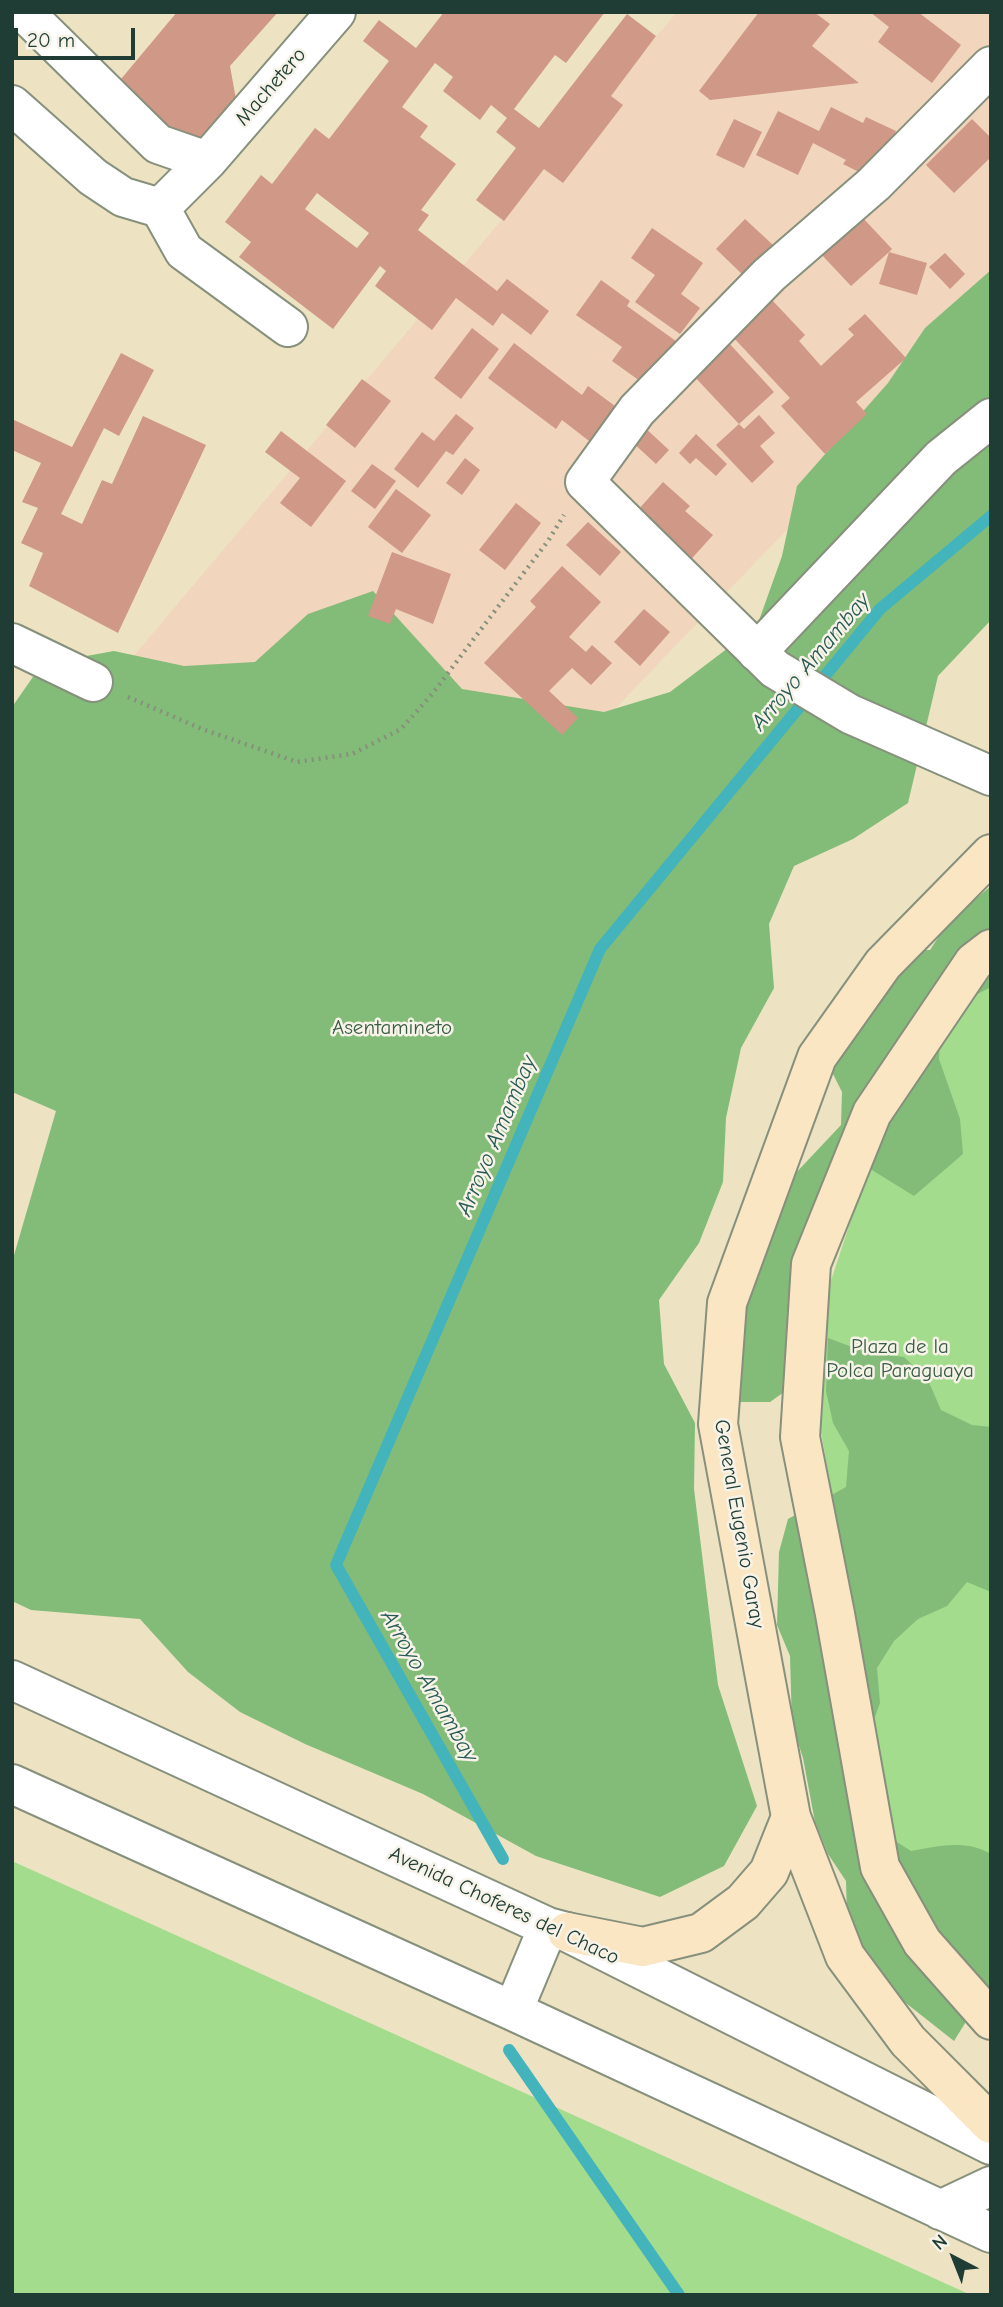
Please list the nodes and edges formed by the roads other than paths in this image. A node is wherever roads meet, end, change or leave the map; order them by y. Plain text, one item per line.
1 (24, 12) edge
2 (336, 12) edge
3 (991, 66) edge
4 (12, 105) edge
5 (207, 161) junction
6 (160, 208) junction
7 (288, 327) dead end
8 (991, 418) edge
9 (12, 643) edge
10 (766, 661) junction
11 (93, 682) road end
12 (991, 776) edge
13 (991, 854) edge
14 (991, 949) edge
15 (12, 1680) edge
16 (12, 1784) edge
17 (791, 1816) junction
18 (558, 1929) junction
19 (513, 2011) junction
20 (991, 2020) edge
21 (991, 2124) edge
22 (991, 2145) edge
23 (991, 2186) edge
24 (940, 2210) junction
25 (991, 2233) edge

1 - 5 street
2 - 5 street, Machetero
3 - 10 street
4 - 6 street
5 - 6 street, Machetero
6 - 7 street
8 - 10 street
9 - 11 street
10 - 12 street
13 - 17 street, General Eugenio Garay
14 - 20 street
15 - 18 street, Avenida Choferes del Chaco
16 - 19 street
17 - 18 street
17 - 21 street, General Eugenio Garay
18 - 19 street
18 - 22 street, Avenida Choferes del Chaco
19 - 24 street
23 - 24 street
24 - 25 street

